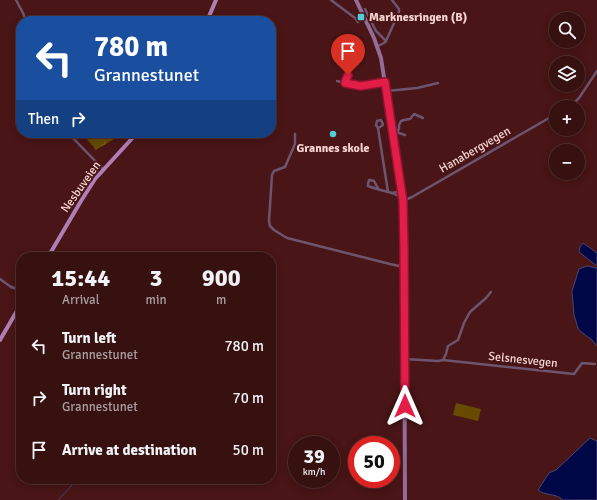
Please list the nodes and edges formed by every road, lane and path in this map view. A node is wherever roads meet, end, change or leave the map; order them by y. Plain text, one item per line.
1 (16, 0) edge
2 (216, 0) edge
3 (331, 0) edge
4 (356, 0) edge
5 (392, 0) edge
6 (365, 9) dead end
7 (24, 16) edge
8 (209, 16) edge
9 (358, 22) dead end
10 (386, 41) junction
11 (378, 46) junction
12 (351, 67) dead end
13 (597, 71) edge
14 (337, 81) dead end
15 (385, 82) junction
16 (345, 83) junction
17 (438, 83) dead end
18 (386, 91) junction
19 (578, 100) edge
20 (423, 118) dead end
21 (549, 118) edge
22 (378, 128) dead end
23 (395, 131) junction
24 (295, 134) dead end
25 (406, 135) dead end
26 (73, 138) edge
27 (133, 138) edge
28 (103, 169) junction
29 (378, 190) junction
30 (402, 191) junction
31 (390, 193) junction
32 (403, 199) junction
33 (51, 252) edge
34 (404, 267) junction
35 (0, 279) edge
36 (16, 289) edge
37 (491, 292) dead end
38 (16, 313) edge
39 (0, 340) edge
40 (405, 358) junction
41 (443, 360) junction
42 (595, 364) dead end
43 (405, 500) edge

1 - 7 street
2 - 8 main road
3 - 9 street
4 - 11 main road
5 - 10 street
6 - 10 street
10 - 11 street
11 - 15 main road
12 - 16 street
13 - 19 street
14 - 16 street
15 - 16 street
15 - 18 main road
17 - 18 street
18 - 23 main road
20 - 23 street
21 - 32 street, Hanabergvegen
22 - 31 street
23 - 25 street
23 - 30 main road
24 - 34 street
26 - 28 street
27 - 28 main road, Nesbuveien
28 - 33 main road, Nesbuveien
29 - 29 street
29 - 31 street
30 - 31 street
30 - 32 main road
31 - 32 street
32 - 34 main road
34 - 40 main road
35 - 36 street
37 - 41 street
38 - 39 main road
40 - 41 street, Selsnesvegen
40 - 43 main road
41 - 42 street, Selsnesvegen

